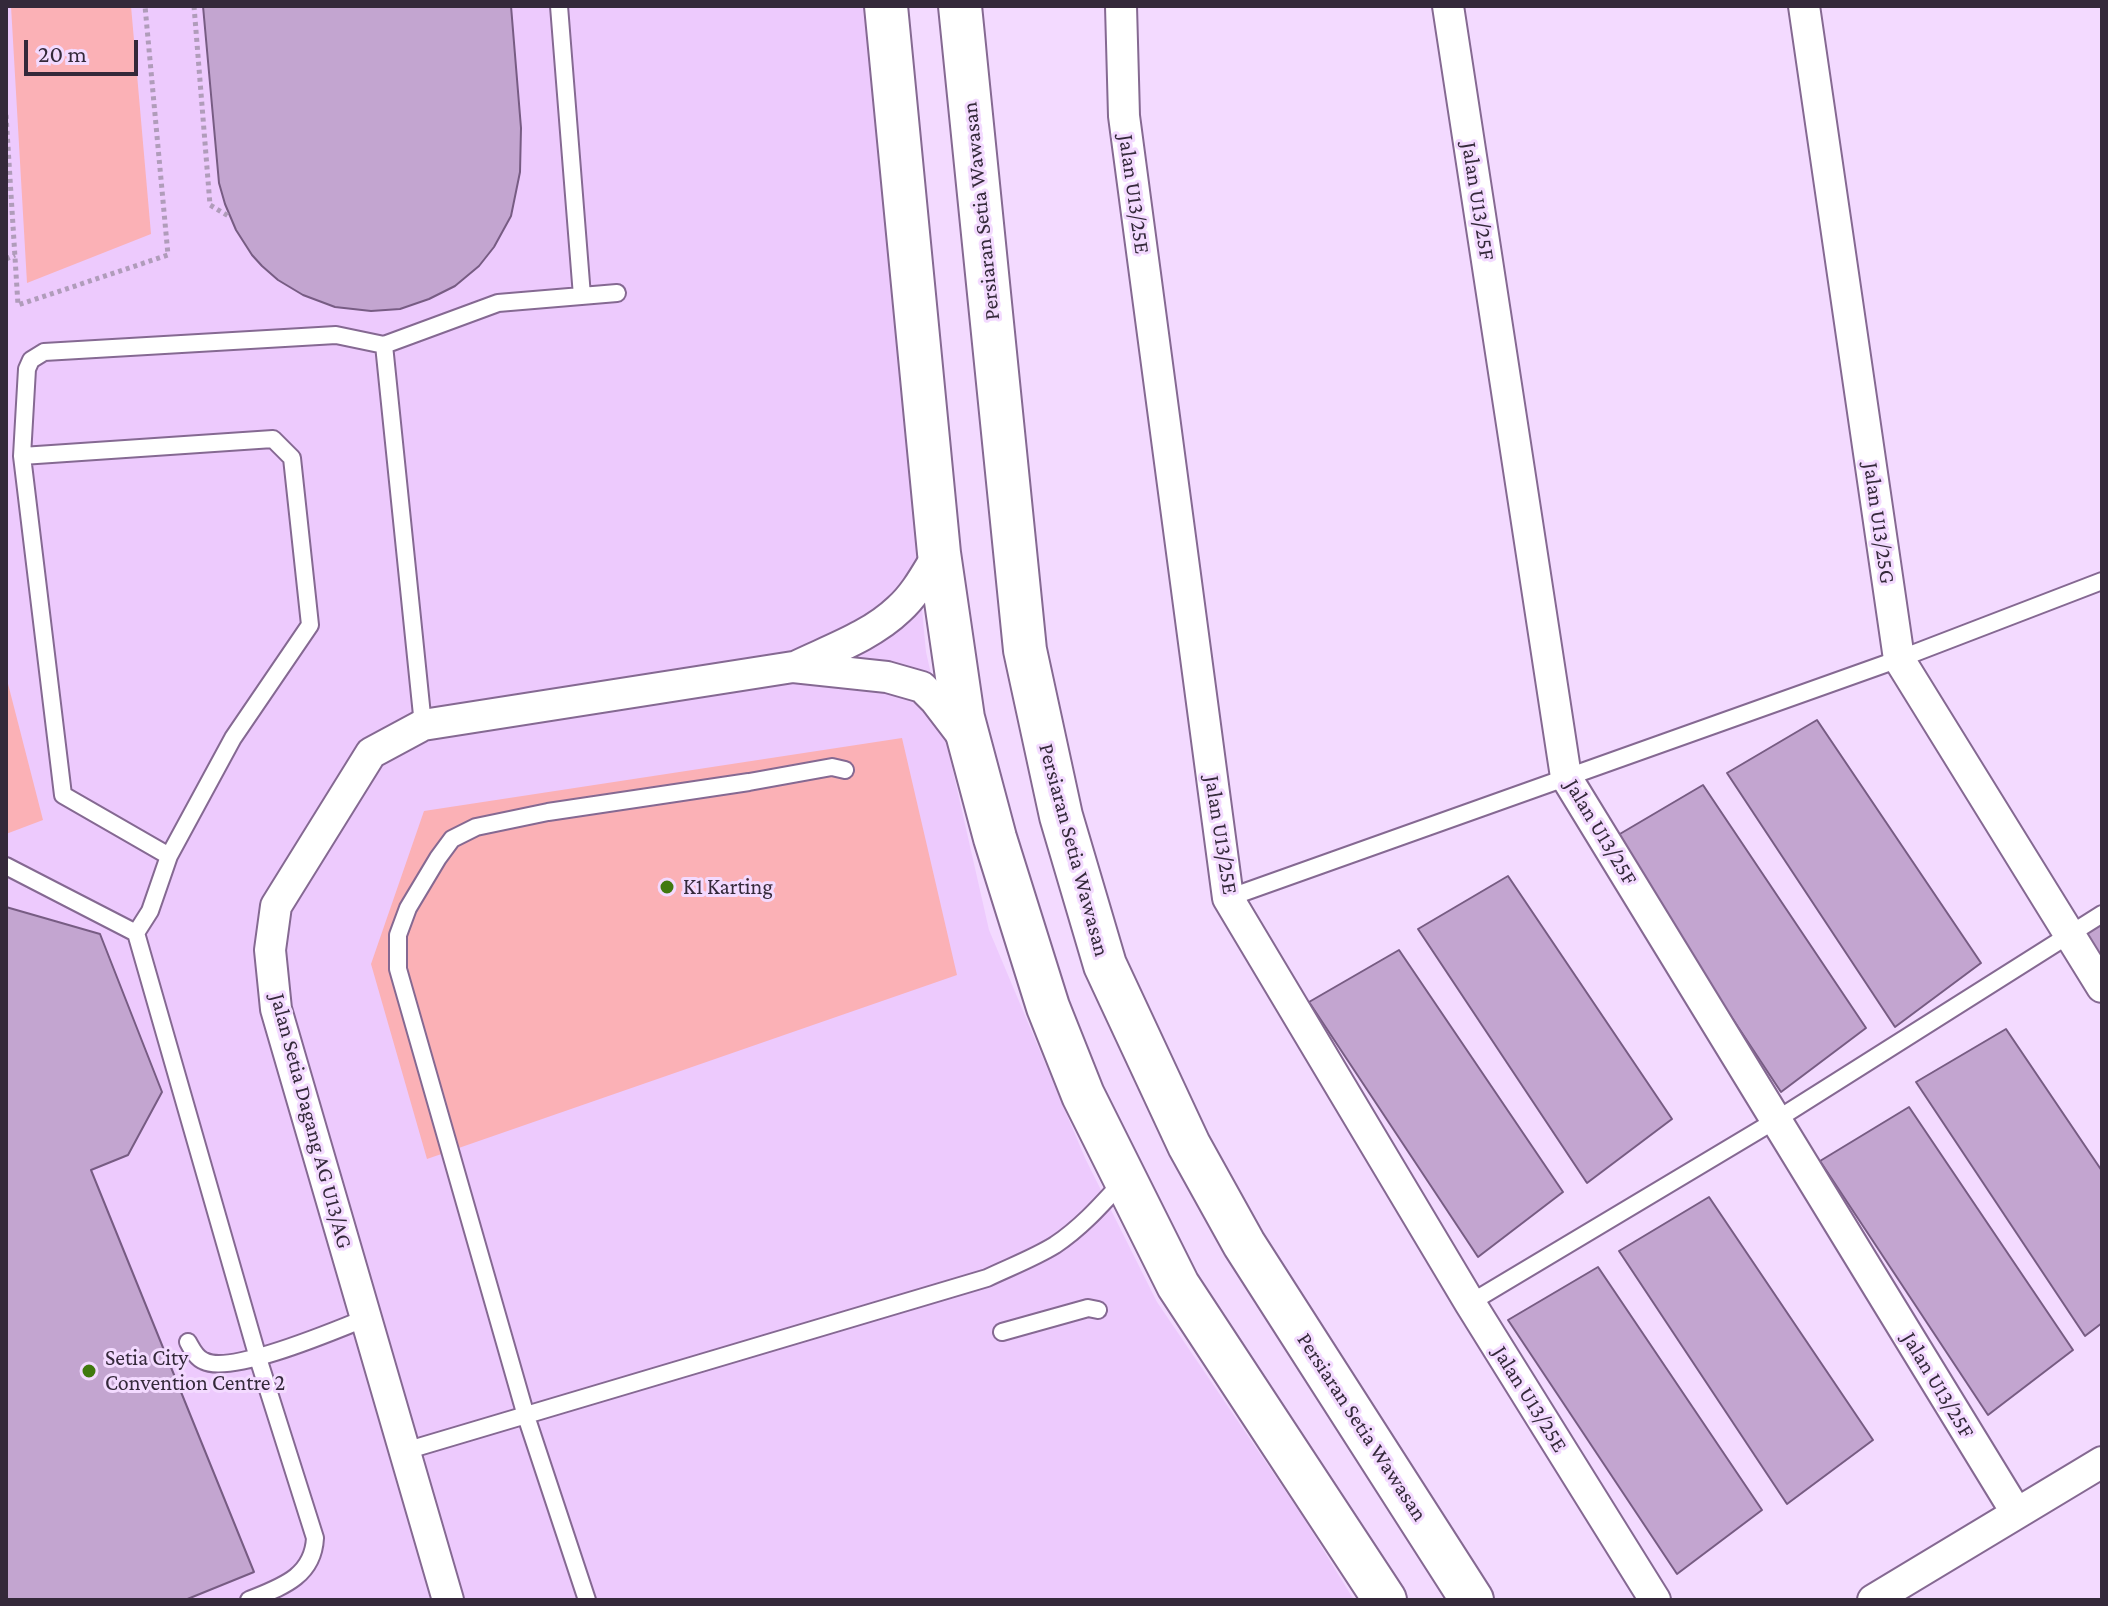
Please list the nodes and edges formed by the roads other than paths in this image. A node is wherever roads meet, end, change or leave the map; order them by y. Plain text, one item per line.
1 (559, 6) edge
2 (886, 6) edge
3 (960, 6) edge
4 (1121, 6) edge
5 (1448, 6) edge
6 (1804, 6) edge
7 (617, 293) dead end
8 (582, 296) junction
9 (384, 345) junction
10 (22, 456) junction
11 (939, 553) junction
12 (2102, 581) edge
13 (1899, 659) junction
14 (793, 667) junction
15 (423, 725) junction
16 (970, 746) junction
17 (845, 770) dead end
18 (1566, 777) junction
19 (169, 856) junction
20 (6, 866) edge
21 (1228, 898) junction
22 (2102, 914) edge
23 (136, 933) junction
24 (2068, 934) junction
25 (2102, 987) edge
26 (1776, 1120) junction
27 (1125, 1179) junction
28 (1470, 1303) junction
29 (1098, 1310) dead end
30 (366, 1318) junction
31 (1002, 1332) dead end
32 (188, 1342) dead end
33 (258, 1358) junction
34 (526, 1416) junction
35 (405, 1451) junction
36 (2102, 1462) edge
37 (2016, 1512) junction
38 (1375, 1590) edge
39 (249, 1600) edge
40 (448, 1600) edge
41 (587, 1600) edge
42 (1472, 1600) edge
43 (1655, 1600) edge
44 (1873, 1600) edge

1 - 8 lane
2 - 11 street
3 - 42 street, Persiaran Setia Wawasan
4 - 21 street, Jalan U13/25E
5 - 18 street, Jalan U13/25F
6 - 13 street, Jalan U13/25G
7 - 8 lane
8 - 9 lane
9 - 10 lane
9 - 15 lane
10 - 19 lane
10 - 19 lane
11 - 14 street, Jalan Setia Dagang AG U13/AG
11 - 16 street
12 - 13 lane
13 - 18 lane
13 - 24 street, Jalan U13/25G
14 - 15 street, Jalan Setia Dagang AG U13/AG
14 - 16 street, Jalan Setia Dagang AG U13/AG
15 - 30 street, Jalan Setia Dagang AG U13/AG
16 - 27 street
17 - 34 lane
18 - 21 lane
18 - 26 street, Jalan U13/25F
19 - 23 lane
20 - 23 lane
21 - 28 street, Jalan U13/25E
22 - 24 lane
23 - 33 lane
24 - 25 street, Jalan U13/25G
24 - 26 lane
26 - 28 lane
26 - 37 street, Jalan U13/25F
27 - 34 lane
27 - 38 street
28 - 43 street, Jalan U13/25E
29 - 31 lane
30 - 33 lane
30 - 35 street, Jalan Setia Dagang AG U13/AG
32 - 33 lane
33 - 39 lane
34 - 35 lane
34 - 41 lane
35 - 40 street, Jalan Setia Dagang AG U13/AG
36 - 37 street
37 - 44 street

